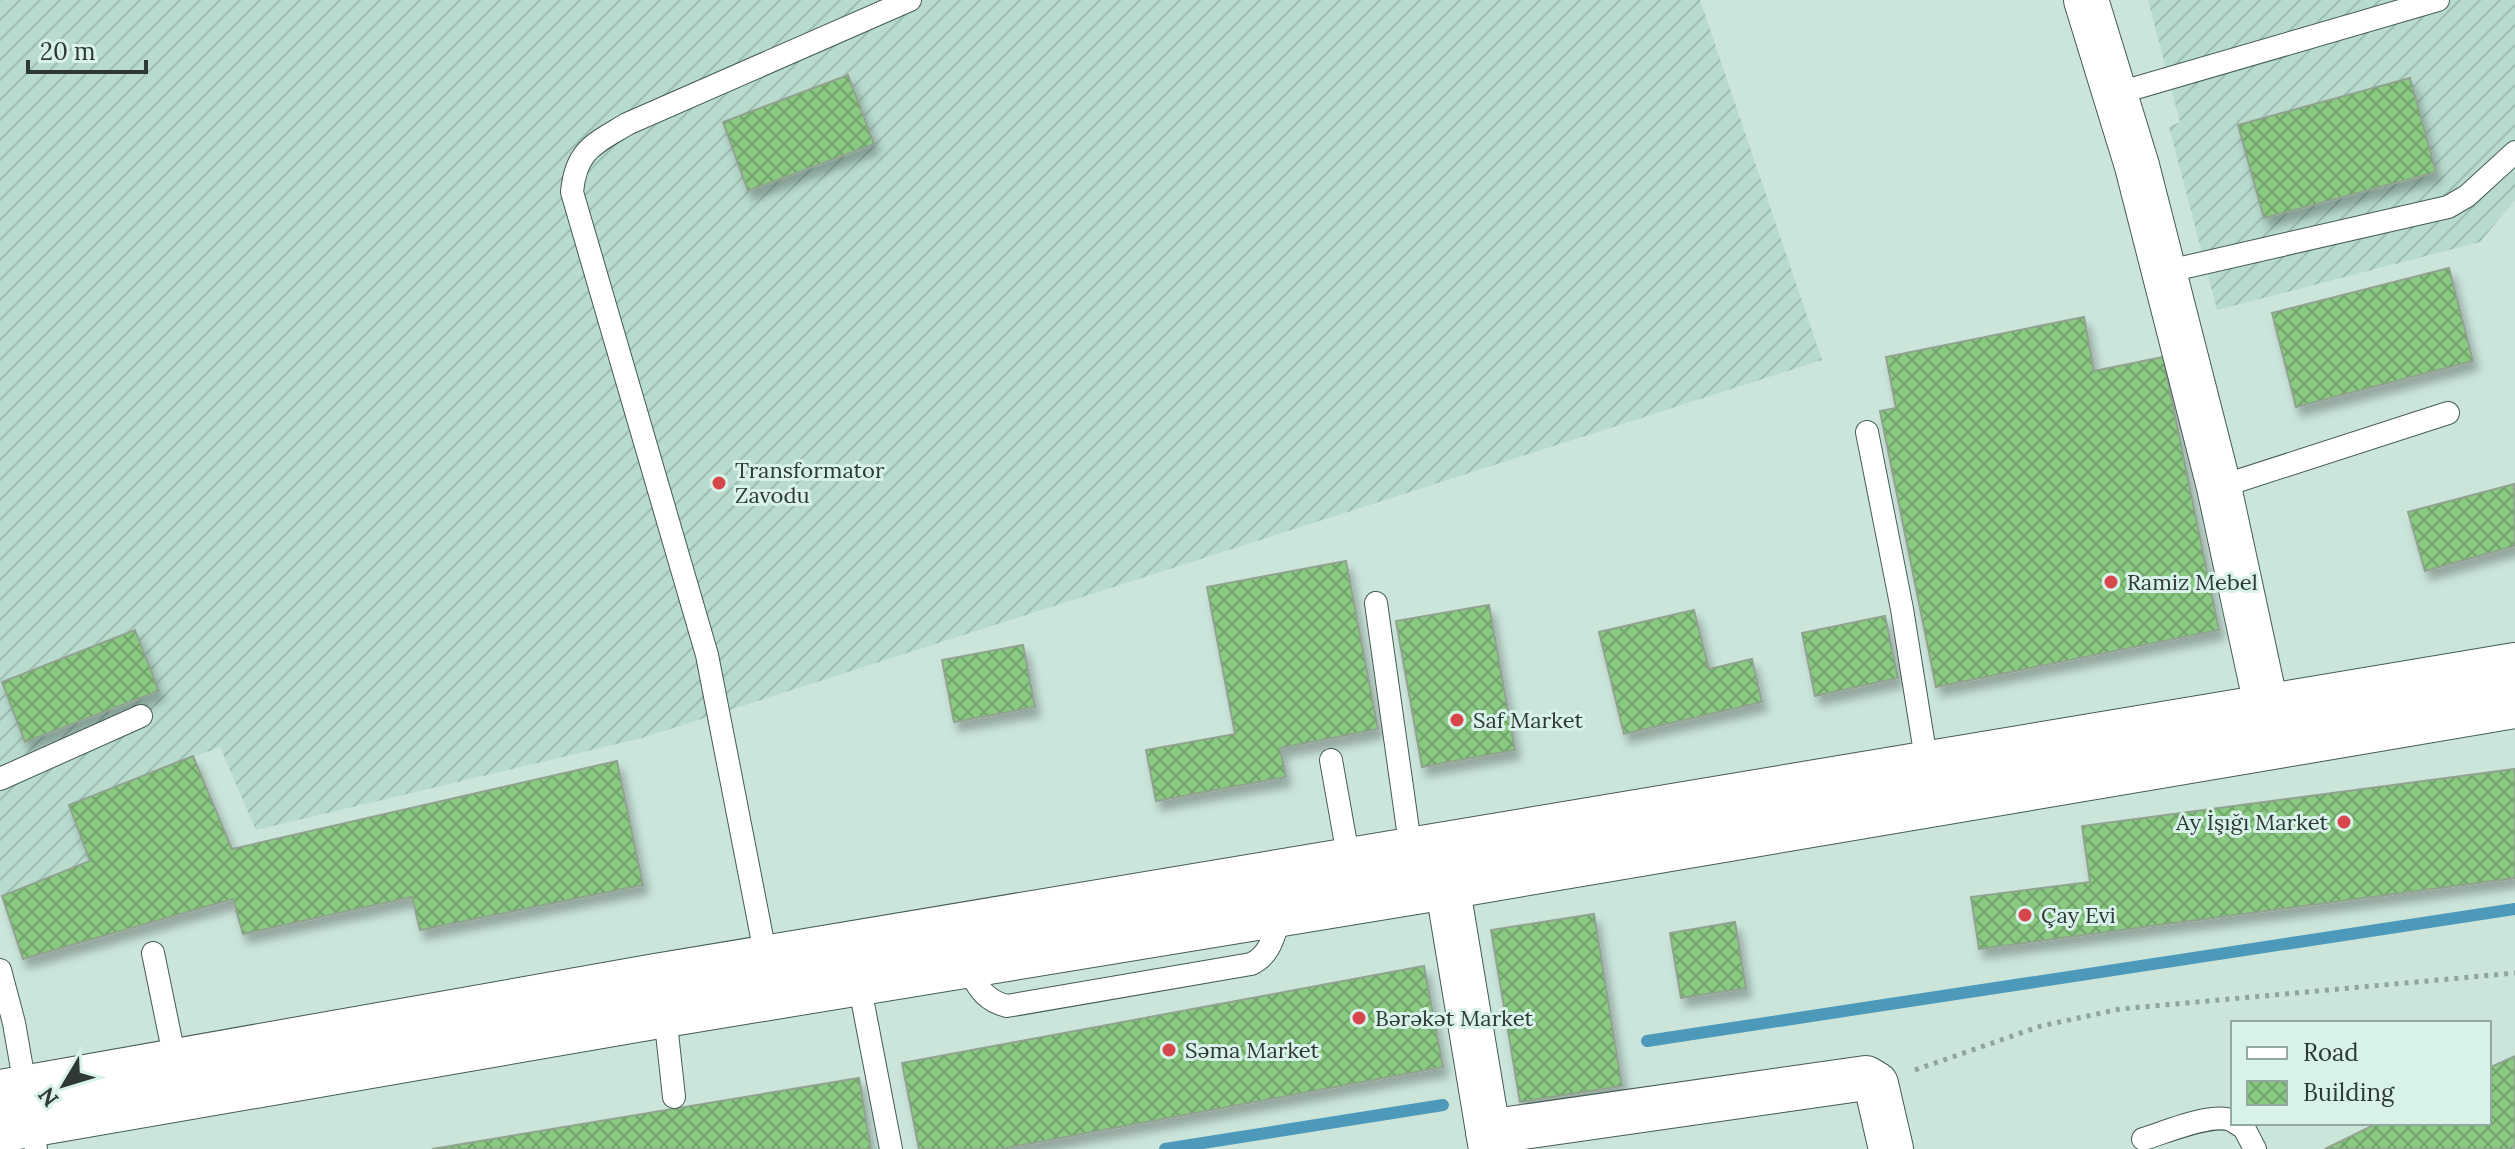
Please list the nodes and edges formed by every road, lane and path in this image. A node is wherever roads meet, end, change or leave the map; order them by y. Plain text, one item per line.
1 (910, 0) edge
2 (2086, 0) edge
3 (2438, 0) edge
4 (2115, 94) junction
5 (2515, 152) edge
6 (2164, 272) junction
7 (2448, 413) dead end
8 (1867, 432) dead end
9 (2219, 487) junction
10 (1376, 603) dead end
11 (2515, 665) edge
12 (2515, 706) edge
13 (141, 716) dead end
14 (2271, 728) junction
15 (1331, 760) dead end
16 (1927, 765) junction
17 (0, 779) edge
18 (1349, 861) junction
19 (1432, 861) junction
20 (153, 953) dead end
21 (766, 958) junction
22 (0, 970) edge
23 (2515, 973) edge
24 (859, 983) junction
25 (665, 1015) junction
26 (175, 1060) junction
27 (1876, 1084) junction
28 (674, 1097) dead end
29 (18, 1117) edge
30 (2231, 1120) edge
31 (2240, 1125) edge
32 (2143, 1139) dead end
33 (1490, 1140) edge
34 (891, 1149) edge
35 (1891, 1149) edge
36 (2255, 1149) edge

1 - 21 lane
2 - 4 main road
3 - 4 lane
4 - 6 main road
5 - 6 lane
6 - 9 main road
7 - 9 lane
8 - 16 lane
9 - 14 main road
10 - 19 lane
11 - 14 main road
12 - 14 main road
13 - 17 lane
14 - 16 main road
14 - 19 main road
15 - 18 lane
16 - 19 main road
18 - 19 main road
18 - 21 main road
19 - 24 main road
19 - 33 main road
20 - 26 lane
21 - 26 main road
22 - 29 lane
23 - 27 path
24 - 25 main road
24 - 34 lane
25 - 28 lane
25 - 29 main road
26 - 29 main road
27 - 33 main road
27 - 35 main road
30 - 32 lane
31 - 36 lane

